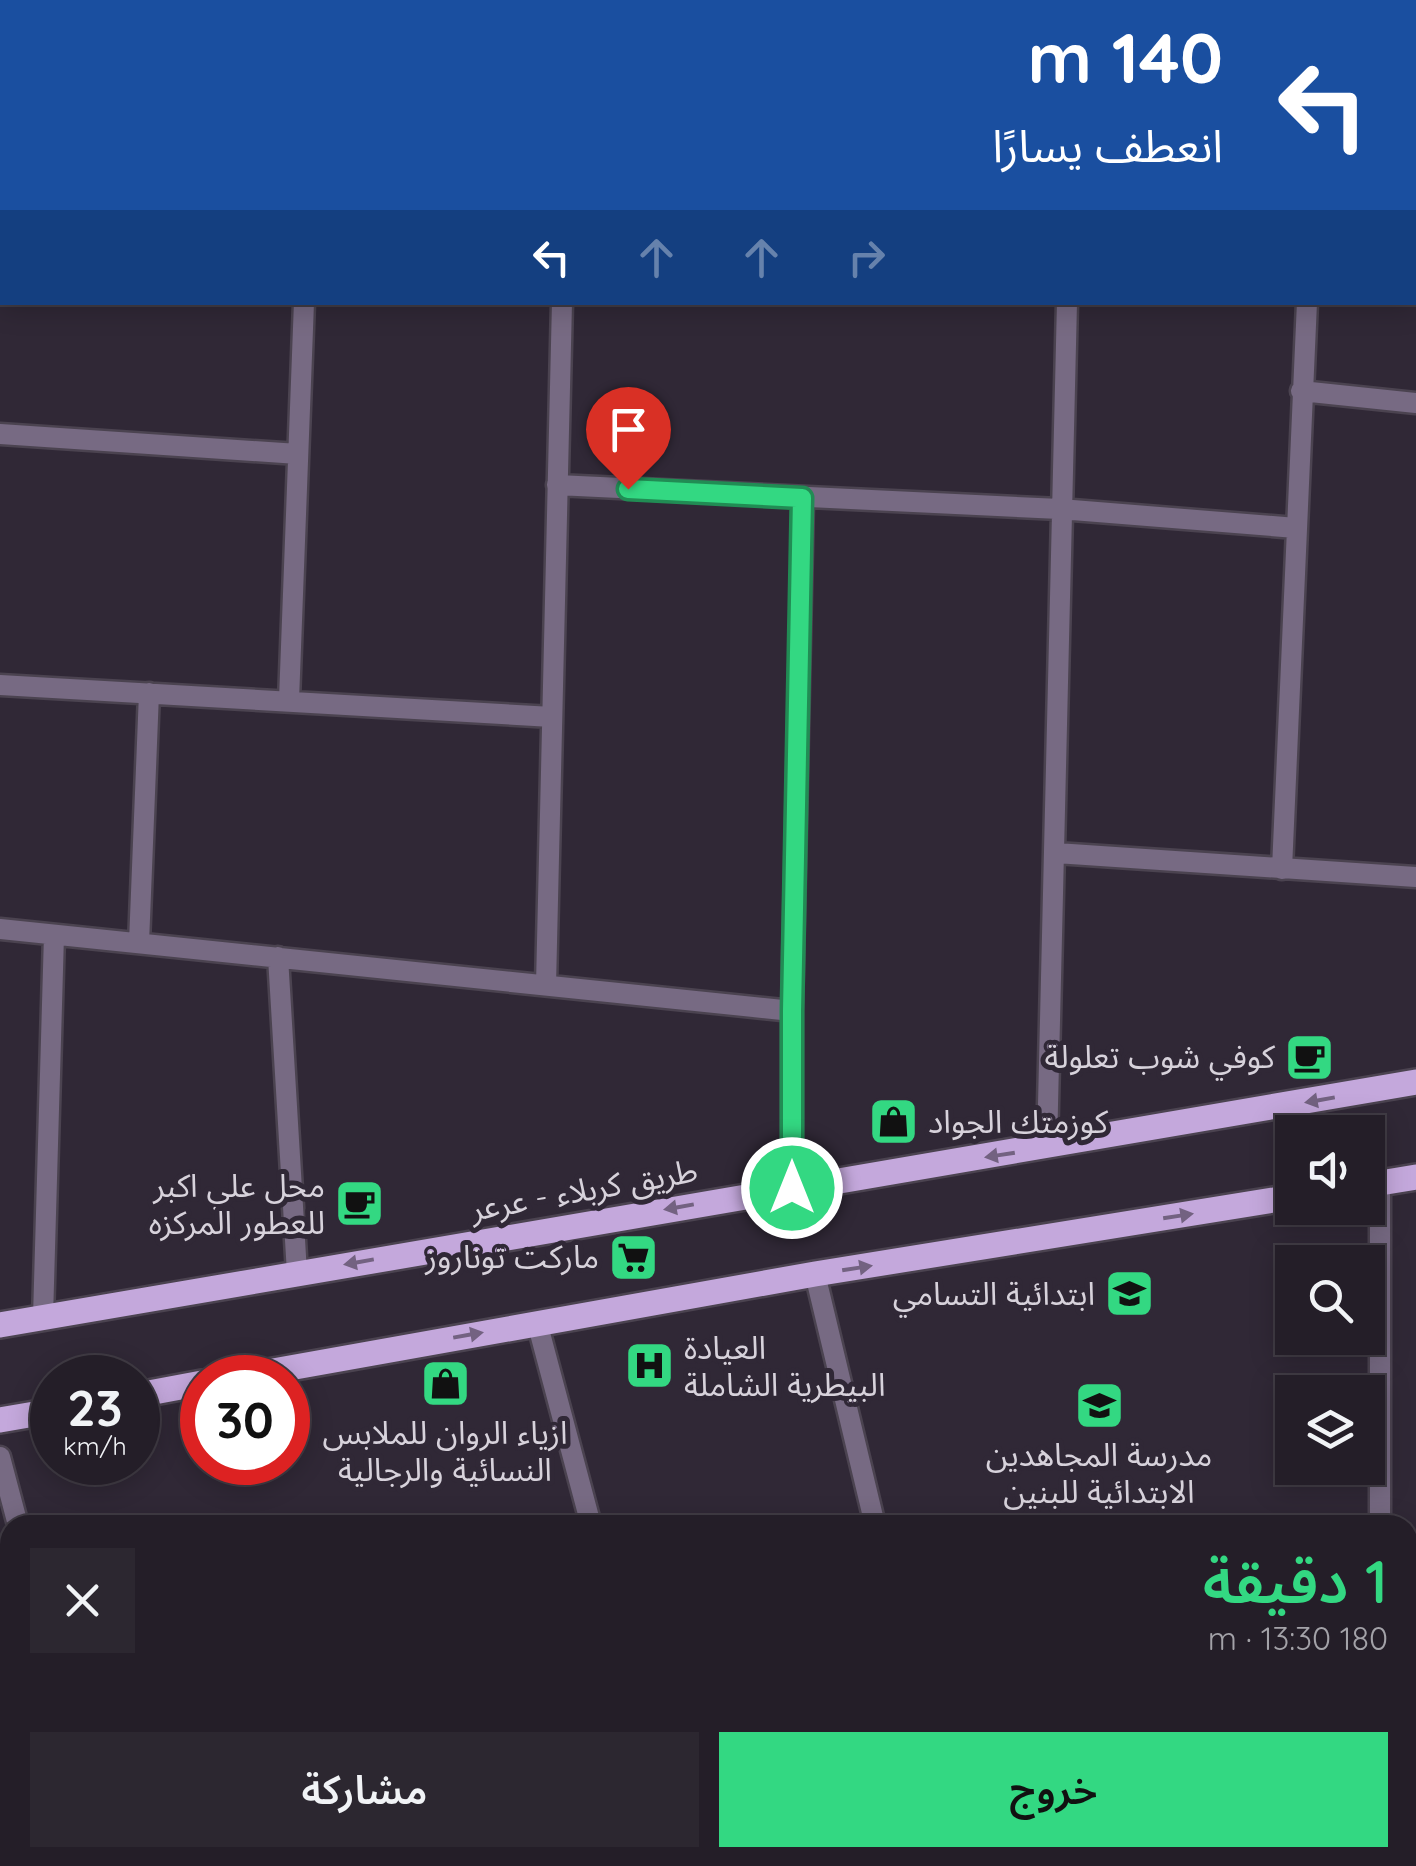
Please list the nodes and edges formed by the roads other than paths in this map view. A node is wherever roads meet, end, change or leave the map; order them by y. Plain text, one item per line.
1 (304, 305) edge
2 (562, 305) edge
3 (1067, 305) edge
4 (1307, 305) edge
5 (1301, 391) junction
6 (1416, 404) edge
7 (0, 434) edge
8 (298, 454) junction
9 (557, 485) junction
10 (802, 498) junction
11 (1060, 509) junction
12 (1296, 528) junction
13 (0, 685) edge
14 (149, 692) junction
15 (289, 700) junction
16 (552, 717) junction
17 (1056, 853) junction
18 (1282, 868) junction
19 (1416, 878) edge
20 (0, 929) edge
21 (54, 934) junction
22 (139, 944) junction
23 (278, 958) junction
24 (546, 985) junction
25 (792, 1011) junction
26 (1416, 1082) edge
27 (1046, 1147) junction
28 (1416, 1177) edge
29 (1385, 1182) edge
30 (792, 1188) junction
31 (1275, 1201) edge
32 (1375, 1225) edge
33 (297, 1273) junction
34 (815, 1274) junction
35 (43, 1318) junction
36 (537, 1322) junction
37 (0, 1325) edge
38 (310, 1364) edge
39 (30, 1415) edge
40 (0, 1420) edge
41 (0, 1456) edge
42 (15, 1515) edge
43 (588, 1515) edge
44 (873, 1515) edge
45 (1380, 1515) edge

1 - 8 street
2 - 9 street
3 - 11 street
4 - 5 street
5 - 6 street
5 - 12 street
7 - 8 street
8 - 15 street
9 - 10 street
9 - 16 street
10 - 11 street
10 - 25 street
11 - 12 street
11 - 17 street
12 - 18 street
13 - 14 street
14 - 15 street
14 - 22 street
15 - 16 street
16 - 24 street
17 - 18 street
17 - 27 street
18 - 19 street
20 - 21 street
21 - 22 street
21 - 35 street
22 - 23 street
23 - 24 street
23 - 33 street
24 - 25 street
25 - 30 street
26 -> 27 main road, طريق كربلاء - عرعر
27 -> 30 main road, طريق كربلاء - عرعر
28 - 29 main road
30 -> 33 main road, طريق كربلاء - عرعر
34 -> 31 main road
32 - 45 street
33 - 35 main road, طريق كربلاء - عرعر
34 - 36 main road
34 - 44 street
35 - 37 main road, طريق كربلاء - عرعر
38 -> 36 main road
36 - 43 street
39 - 40 main road
41 - 42 street

